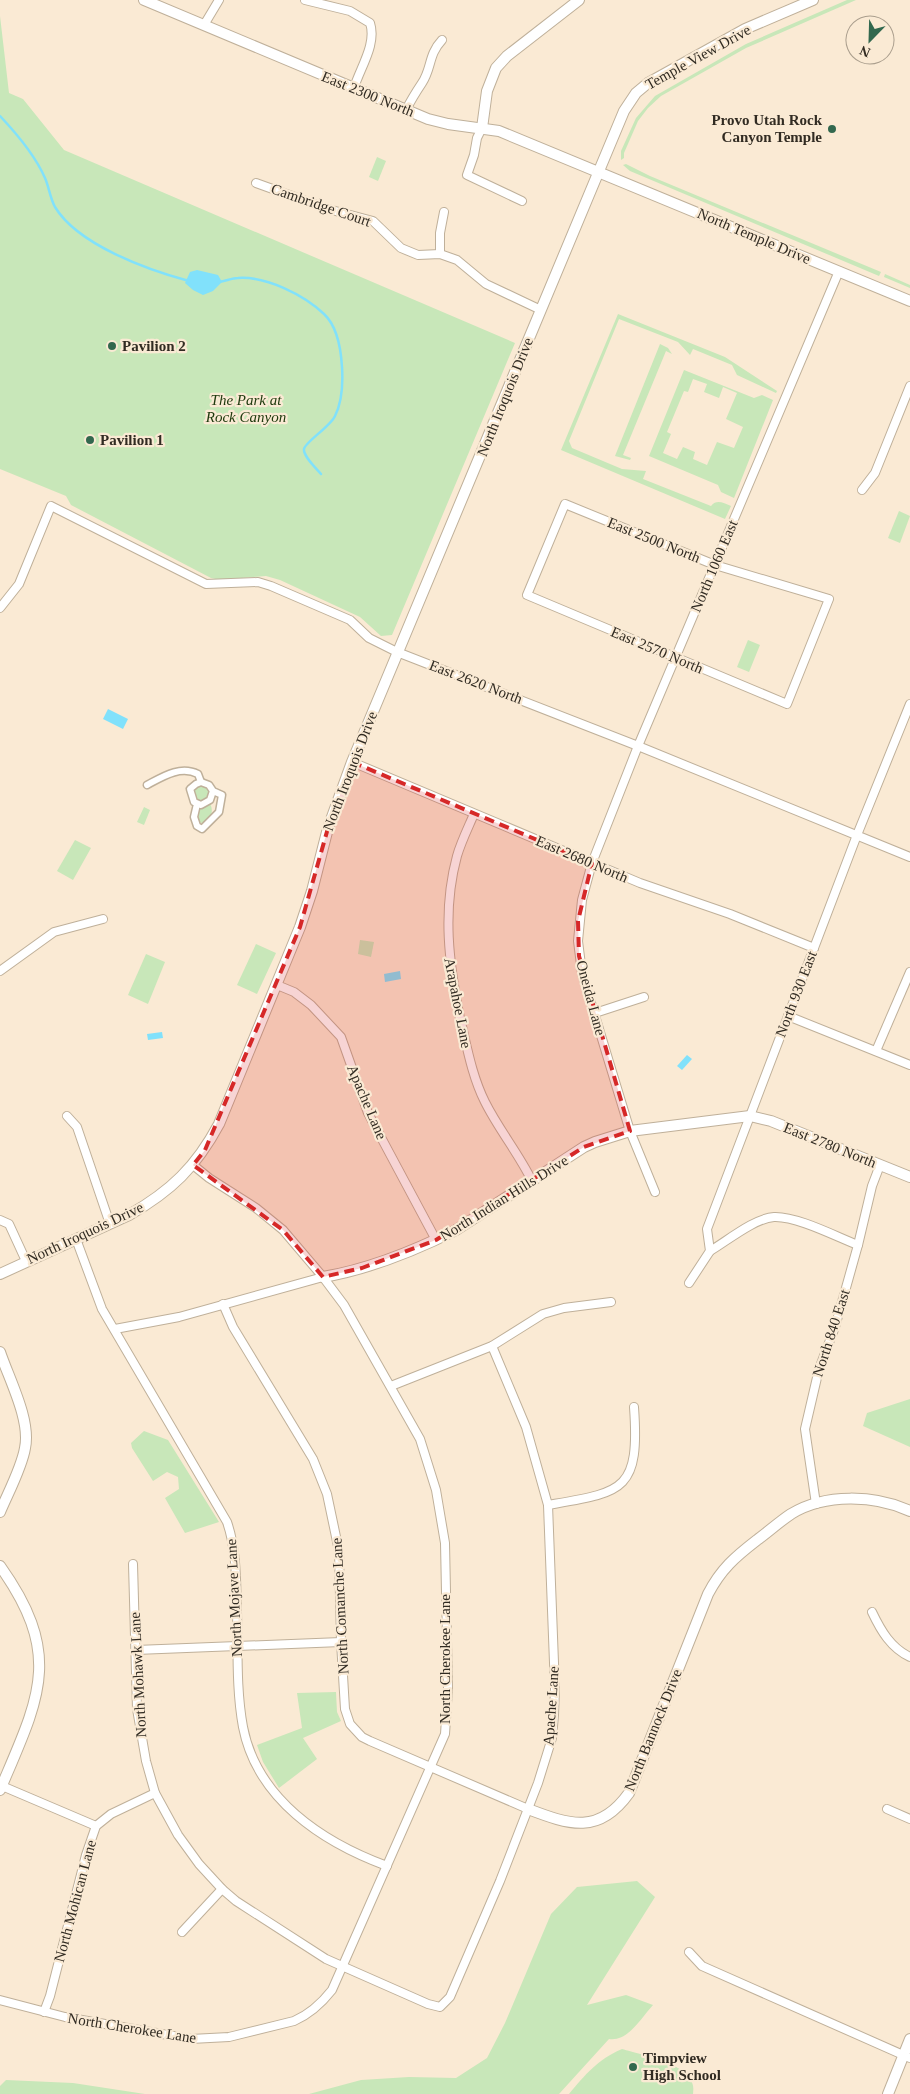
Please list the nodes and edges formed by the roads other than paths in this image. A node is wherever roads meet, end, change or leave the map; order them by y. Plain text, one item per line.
1 (144, 0) edge
2 (219, 0) edge
3 (305, 0) edge
4 (580, 0) edge
5 (813, 0) edge
6 (204, 25) junction
7 (442, 40) dead end
8 (354, 88) junction
9 (406, 110) junction
10 (482, 128) junction
11 (598, 171) junction
12 (256, 183) dead end
13 (522, 201) dead end
14 (444, 212) dead end
15 (440, 254) junction
16 (839, 271) junction
17 (910, 301) edge
18 (541, 310) junction
19 (910, 386) edge
20 (862, 490) dead end
21 (715, 565) junction
22 (527, 596) joint
23 (0, 608) edge
24 (397, 652) junction
25 (676, 657) junction
26 (788, 704) joint
27 (910, 704) edge
28 (638, 746) junction
29 (352, 762) junction
30 (201, 782) junction
31 (147, 786) dead end
32 (213, 791) junction
33 (197, 804) junction
34 (474, 814) junction
35 (857, 835) junction
36 (910, 857) edge
37 (592, 863) junction
38 (103, 919) dead end
39 (814, 948) junction
40 (0, 971) edge
41 (910, 972) edge
42 (277, 985) junction
43 (644, 997) dead end
44 (595, 1013) junction
45 (788, 1016) junction
46 (876, 1052) junction
47 (910, 1065) edge
48 (67, 1116) dead end
49 (750, 1116) junction
50 (630, 1131) junction
51 (194, 1165) junction
52 (880, 1165) junction
53 (910, 1177) edge
54 (532, 1181) junction
55 (655, 1192) dead end
56 (0, 1220) edge
57 (110, 1224) junction
58 (76, 1239) junction
59 (436, 1240) junction
60 (858, 1246) junction
61 (710, 1251) junction
62 (26, 1261) junction
63 (0, 1274) edge
64 (323, 1277) junction
65 (689, 1283) dead end
66 (611, 1302) dead end
67 (222, 1304) junction
68 (115, 1329) junction
69 (492, 1346) junction
70 (0, 1352) edge
71 (391, 1386) junction
72 (634, 1408) dead end
73 (816, 1504) junction
74 (548, 1505) junction
75 (910, 1511) edge
76 (0, 1512) edge
77 (133, 1564) dead end
78 (0, 1566) edge
79 (872, 1612) dead end
80 (341, 1642) junction
81 (238, 1647) junction
82 (136, 1650) junction
83 (910, 1657) edge
84 (430, 1766) junction
85 (1, 1788) edge
86 (155, 1793) junction
87 (528, 1809) junction
88 (887, 1809) dead end
89 (910, 1819) edge
90 (96, 1826) junction
91 (387, 1866) junction
92 (222, 1889) junction
93 (182, 1932) dead end
94 (689, 1952) dead end
95 (343, 1966) junction
96 (0, 2000) edge
97 (44, 2012) junction
98 (910, 2039) edge
99 (907, 2057) edge
100 (888, 2094) edge

1 - 6 street, East 2300 North
2 - 6 street
3 - 8 street
4 - 10 street
5 - 11 street, Temple View Drive
6 - 8 street, East 2300 North
7 - 9 street
8 - 9 street, East 2300 North
9 - 10 street, East 2300 North
10 - 11 street, East 2300 North
10 - 13 street
11 - 16 street, North Temple Drive
11 - 18 street, North Iroquois Drive
12 - 15 street, Cambridge Court
14 - 15 street
15 - 18 street, Cambridge Court
16 - 17 street, North Temple Drive
16 - 21 street, North 1060 East
18 - 24 street, North Iroquois Drive
19 - 20 street
21 - 22 street, East 2500 North
21 - 25 street, North 1060 East
21 - 26 street, East 2500 North
22 - 25 street, East 2570 North
23 - 24 street, East 2620 North
24 - 28 street, East 2620 North
24 - 29 street, North Iroquois Drive
25 - 26 street, East 2570 North
25 - 28 street, North 1060 East
27 - 35 street, North 930 East
28 - 35 street, East 2620 North
28 - 37 street, North 1060 East
29 - 34 street, East 2680 North
29 - 42 street, North Iroquois Drive
30 - 31 street
30 - 32 street
30 - 33 street
32 - 33 street
32 - 33 street
34 - 37 street, East 2680 North
34 - 54 street, Arapahoe Lane
35 - 36 street, East 2620 North
35 - 39 street, North 930 East
37 - 39 street, East 2680 North
37 - 44 street, Oneida Lane
38 - 40 street
39 - 45 street, North 930 East
41 - 46 street
42 - 51 street, North Iroquois Drive
42 - 59 street, Apache Lane
43 - 44 street
44 - 50 street, Oneida Lane
45 - 46 street
45 - 49 street, North 930 East
46 - 47 street
48 - 57 street
49 - 50 street, North Indian Hills Drive
49 - 52 street, East 2780 North
49 - 61 street, North 930 East
50 - 54 street, North Indian Hills Drive
50 - 55 street, Oneida Lane
51 - 57 street, North Iroquois Drive
51 - 64 street, North Cherokee Lane
52 - 53 street, East 2780 North
52 - 60 street, North 840 East
54 - 59 street, North Indian Hills Drive
56 - 62 street
57 - 58 street, North Iroquois Drive
58 - 62 street, North Iroquois Drive
58 - 68 street, North Mojave Lane
59 - 64 street, North Indian Hills Drive
60 - 61 street
60 - 73 street, North 840 East
61 - 65 street
62 - 63 street, North Iroquois Drive
64 - 67 street, North Indian Hills Drive
64 - 71 street, North Cherokee Lane
66 - 69 street
67 - 68 street, North Indian Hills Drive
67 - 80 street, North Comanche Lane
68 - 81 street, North Mojave Lane
69 - 71 street
69 - 74 street, Apache Lane
70 - 76 street
71 - 84 street, North Cherokee Lane
72 - 74 street
73 - 75 street, North Bannock Drive
73 - 87 street, North Bannock Drive
74 - 87 street, Apache Lane
77 - 82 street, North Mohawk Lane
78 - 85 street
79 - 83 street
80 - 81 street
80 - 84 street, North Comanche Lane
81 - 82 street
81 - 91 street, North Mojave Lane
82 - 86 street, North Mohawk Lane
84 - 87 street, North Bannock Drive
84 - 91 street, North Cherokee Lane
85 - 90 street
86 - 90 street, North Mohican Lane
86 - 92 street, North Mohawk Lane
87 - 95 street, Apache Lane
88 - 89 street
90 - 97 street, North Mohican Lane
91 - 95 street, North Cherokee Lane
92 - 93 street
92 - 95 street, North Mohawk Lane
94 - 99 street
95 - 97 street, North Cherokee Lane
96 - 97 street, North Cherokee Lane
98 - 99 street
99 - 100 street

